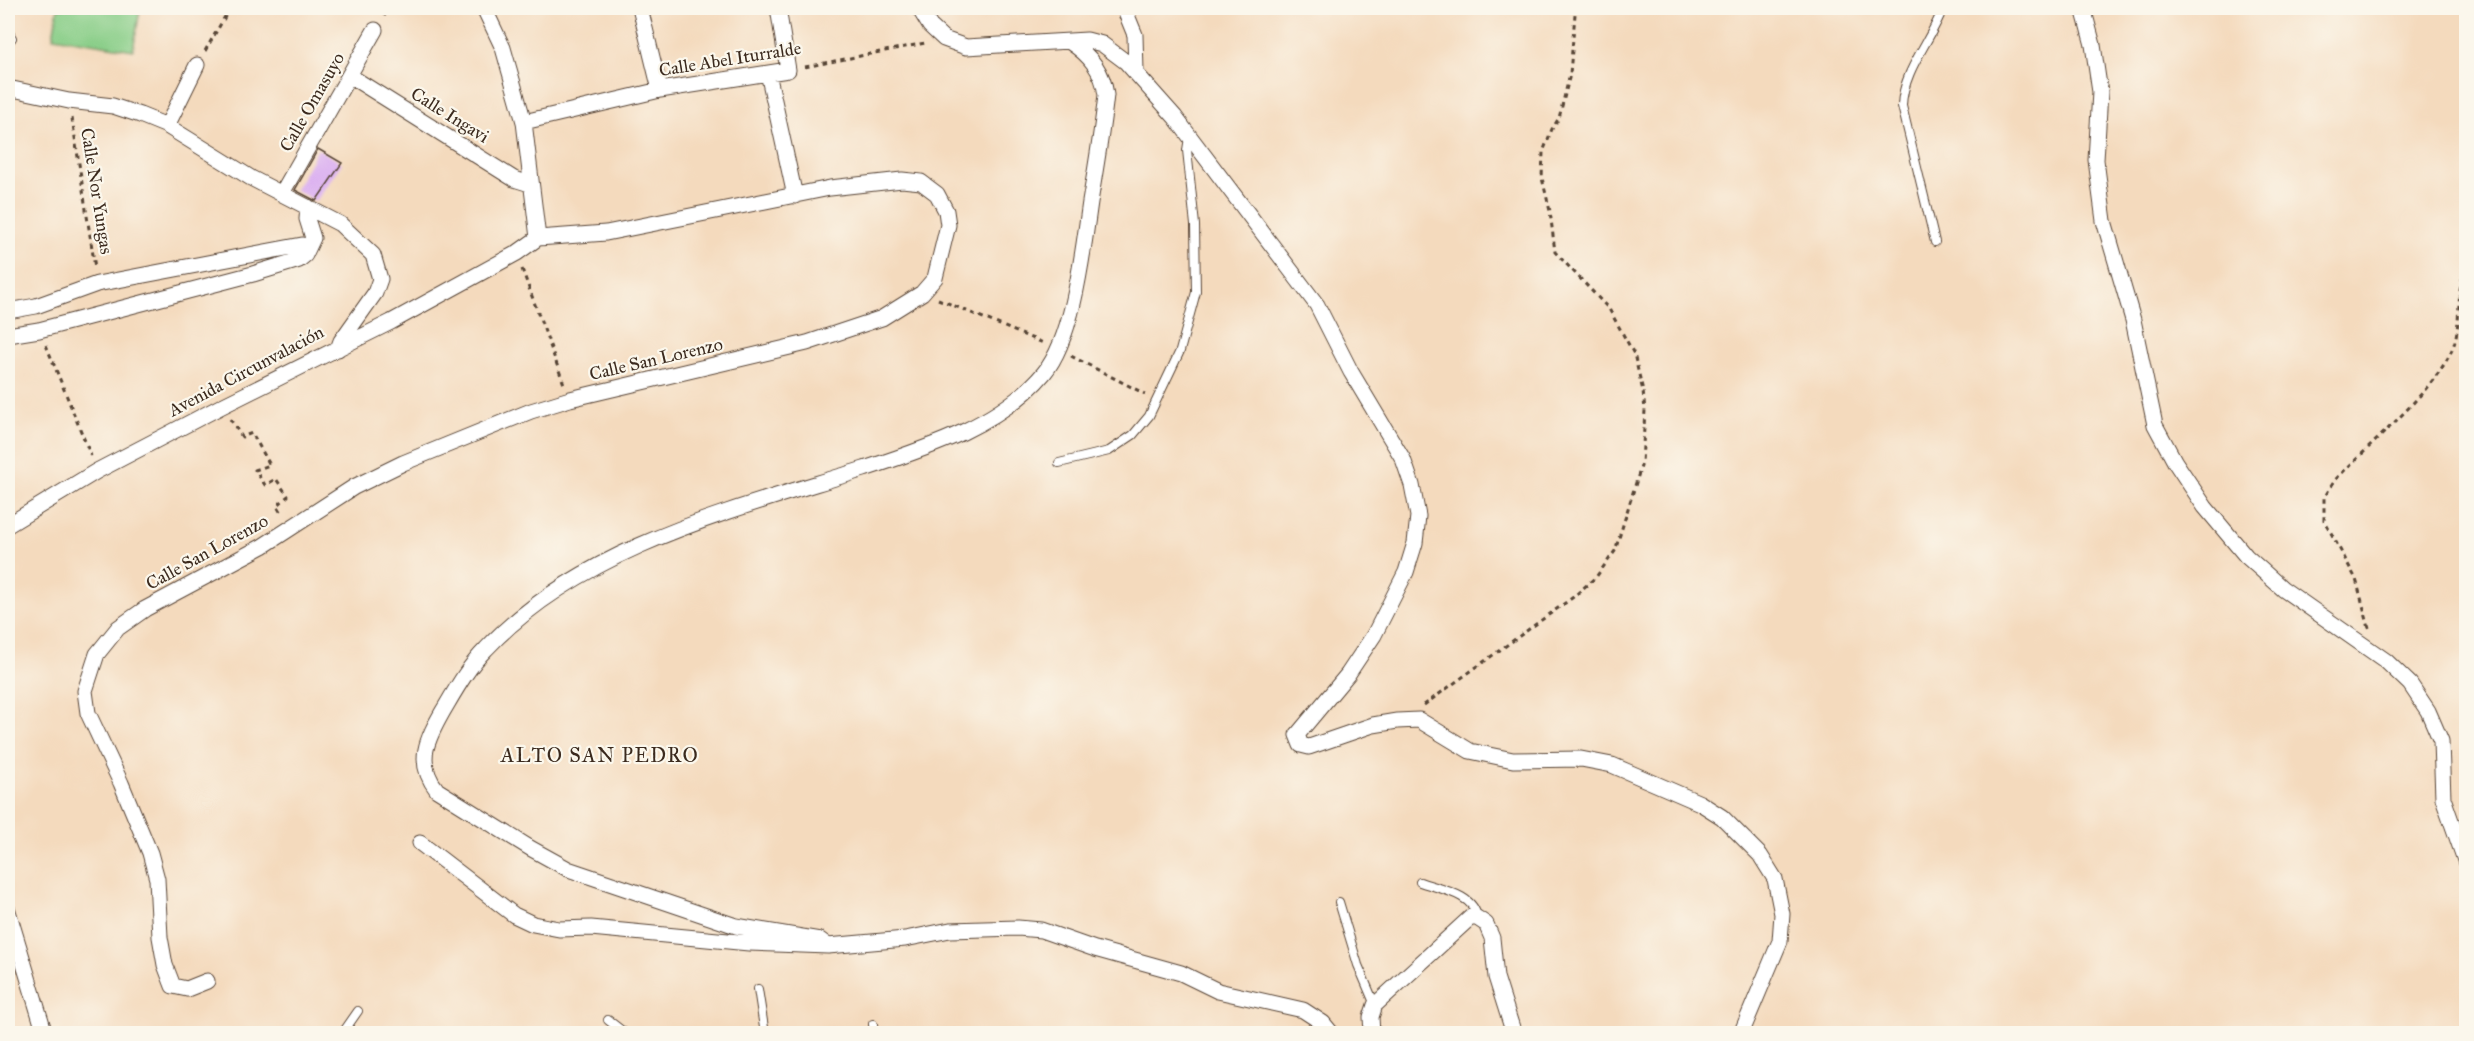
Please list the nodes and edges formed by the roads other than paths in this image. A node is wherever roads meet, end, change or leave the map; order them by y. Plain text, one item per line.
1 (484, 8) edge
2 (640, 8) edge
3 (778, 8) edge
4 (919, 8) edge
5 (1124, 8) edge
6 (1943, 8) edge
7 (2083, 8) edge
8 (375, 30) dead end
9 (8, 32) edge
10 (1070, 42) junction
11 (8, 43) edge
12 (197, 66) road end
13 (1136, 72) junction
14 (768, 73) junction
15 (350, 76) junction
16 (8, 88) edge
17 (660, 90) junction
18 (524, 122) junction
19 (167, 126) junction
20 (1189, 136) junction
21 (530, 184) junction
22 (282, 193) junction
23 (795, 196) junction
24 (308, 207) junction
25 (538, 238) junction
26 (1935, 242) dead end
27 (306, 249) junction
28 (8, 311) edge
29 (8, 335) edge
30 (338, 349) junction
31 (1059, 463) dead end
32 (8, 525) edge
33 (420, 843) dead end
34 (2466, 863) edge
35 (1420, 882) dead end
36 (1339, 902) dead end
37 (8, 911) edge
38 (1477, 918) junction
39 (828, 946) junction
40 (207, 981) dead end
41 (758, 989) dead end
42 (1375, 1005) junction
43 (358, 1011) dead end
44 (608, 1020) dead end
45 (873, 1024) dead end
46 (45, 1034) edge
47 (342, 1034) edge
48 (626, 1034) edge
49 (765, 1034) edge
50 (874, 1034) edge
51 (1332, 1034) edge
52 (1372, 1034) edge
53 (1514, 1034) edge
54 (1742, 1034) edge

1 - 18 street
2 - 17 street
3 - 14 street, Calle Abel Iturralde
4 - 10 street
5 - 13 street
6 - 26 lane
7 - 34 street
8 - 15 street, Calle Omasuyo
9 - 11 lane
10 - 13 street
10 - 39 street
12 - 19 street
13 - 20 street
14 - 17 street, Calle Abel Iturralde
14 - 23 street
15 - 21 street, Calle Ingavi
15 - 22 street, Calle Omasuyo
16 - 19 street, Avenida Circunvalación
17 - 18 street, Calle Abel Iturralde
18 - 21 street
19 - 22 street, Avenida Circunvalación
20 - 31 lane
20 - 54 street
21 - 25 street
22 - 24 street, Avenida Circunvalación
23 - 25 street, Calle San Lorenzo
23 - 40 street, Calle San Lorenzo
24 - 27 street
24 - 30 street, Avenida Circunvalación
25 - 30 street
27 - 28 street
27 - 29 street
30 - 32 street, Avenida Circunvalación
33 - 39 street
35 - 38 lane
36 - 42 lane
37 - 46 street
38 - 42 street
38 - 53 street
39 - 51 street
41 - 49 lane
42 - 52 street
43 - 47 lane
44 - 48 lane
45 - 50 lane

